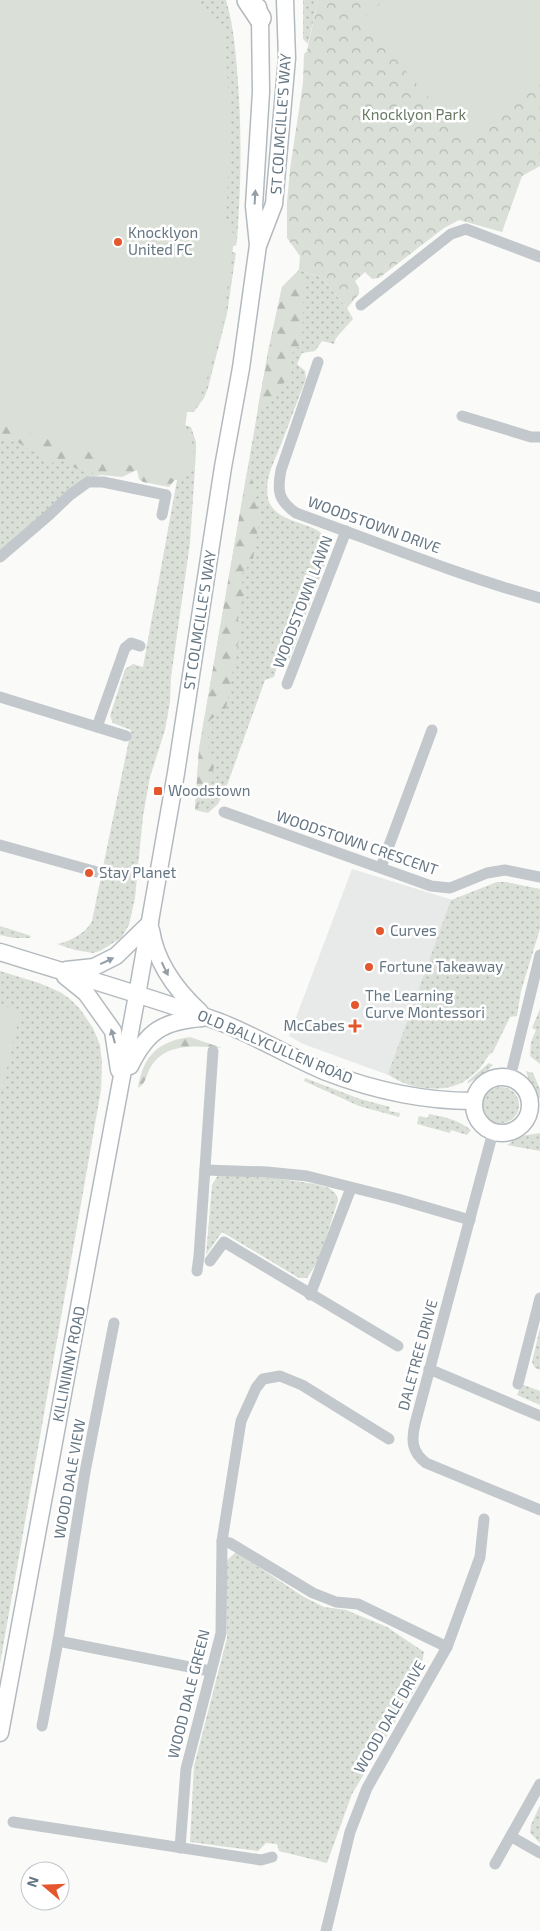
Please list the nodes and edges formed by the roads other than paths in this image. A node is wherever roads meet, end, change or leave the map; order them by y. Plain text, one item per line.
1 (248, 0) edge
2 (285, 0) edge
3 (258, 9) edge
4 (258, 245) junction
5 (540, 257) edge
6 (361, 305) dead end
7 (318, 362) dead end
8 (462, 416) dead end
9 (540, 437) edge
10 (162, 515) dead end
11 (346, 531) junction
12 (0, 558) edge
13 (540, 598) edge
14 (140, 646) dead end
15 (287, 684) dead end
16 (0, 697) edge
17 (98, 727) junction
18 (432, 730) dead end
19 (126, 736) dead end
20 (224, 812) dead end
21 (0, 845) edge
22 (381, 868) junction
23 (96, 872) dead end
24 (540, 877) edge
25 (150, 923) junction
26 (0, 952) edge
27 (540, 955) edge
28 (60, 971) junction
29 (536, 984) edge
30 (138, 995) junction
31 (207, 1018) junction
32 (213, 1051) dead end
33 (510, 1078) junction
34 (121, 1084) junction
35 (474, 1101) junction
36 (535, 1115) edge
37 (493, 1132) junction
38 (205, 1170) junction
39 (351, 1188) junction
40 (470, 1220) junction
41 (210, 1261) dead end
42 (196, 1271) dead end
43 (310, 1295) junction
44 (540, 1298) edge
45 (114, 1323) dead end
46 (398, 1346) dead end
47 (429, 1369) junction
48 (518, 1384) dead end
49 (540, 1416) edge
50 (389, 1439) dead end
51 (540, 1510) edge
52 (484, 1519) dead end
53 (222, 1541) junction
54 (58, 1641) junction
55 (447, 1647) junction
56 (210, 1671) junction
57 (42, 1726) dead end
58 (0, 1733) edge
59 (540, 1784) edge
60 (13, 1822) dead end
61 (512, 1837) junction
62 (180, 1848) junction
63 (540, 1852) edge
64 (272, 1857) dead end
65 (496, 1864) dead end
66 (326, 1931) edge

1 - 3 highway
2 - 4 main road, ST COLMCILLE'S WAY
4 -> 3 main road, ST COLMCILLE'S WAY
4 - 25 main road, ST COLMCILLE'S WAY
5 - 6 street
7 - 11 street, WOODSTOWN DRIVE
8 - 9 street
10 - 12 street
11 - 13 street, WOODSTOWN DRIVE
11 - 15 street, WOODSTOWN LAWN
14 - 17 street
16 - 17 street
17 - 19 street
18 - 22 street
20 - 22 street, WOODSTOWN CRESCENT
21 - 23 street
22 - 24 street, WOODSTOWN CRESCENT
28 -> 25 main road
25 - 30 main road, ST COLMCILLE'S WAY
25 -> 31 main road
26 - 28 main road, OLD BALLYCULLEN ROAD
27 - 29 street
28 - 30 main road, OLD BALLYCULLEN ROAD
34 -> 28 main road
29 - 33 street
30 - 31 main road, OLD BALLYCULLEN ROAD
30 - 34 main road, KILLININNY ROAD
31 - 34 main road
31 - 35 main road, OLD BALLYCULLEN ROAD
32 - 38 street
33 - 35 main road
33 - 36 main road
34 - 58 main road, KILLININNY ROAD
35 - 37 main road
36 - 37 main road
37 - 40 street, DALETREE DRIVE
38 - 39 street
38 - 42 street
39 - 40 street
39 - 43 street
40 - 47 street, DALETREE DRIVE
41 - 43 street
43 - 46 street
44 - 48 street
45 - 54 street, WOOD DALE VIEW
47 - 49 street
47 - 51 street, DALETREE DRIVE
50 - 53 street, WOOD DALE GREEN
52 - 55 street, WOOD DALE DRIVE
53 - 55 street
53 - 56 street, WOOD DALE GREEN
54 - 56 street
54 - 57 street, WOOD DALE VIEW
55 - 66 street, WOOD DALE DRIVE
56 - 62 street, WOOD DALE GREEN
59 - 61 street
60 - 62 street
61 - 63 street
61 - 65 street
62 - 64 street

